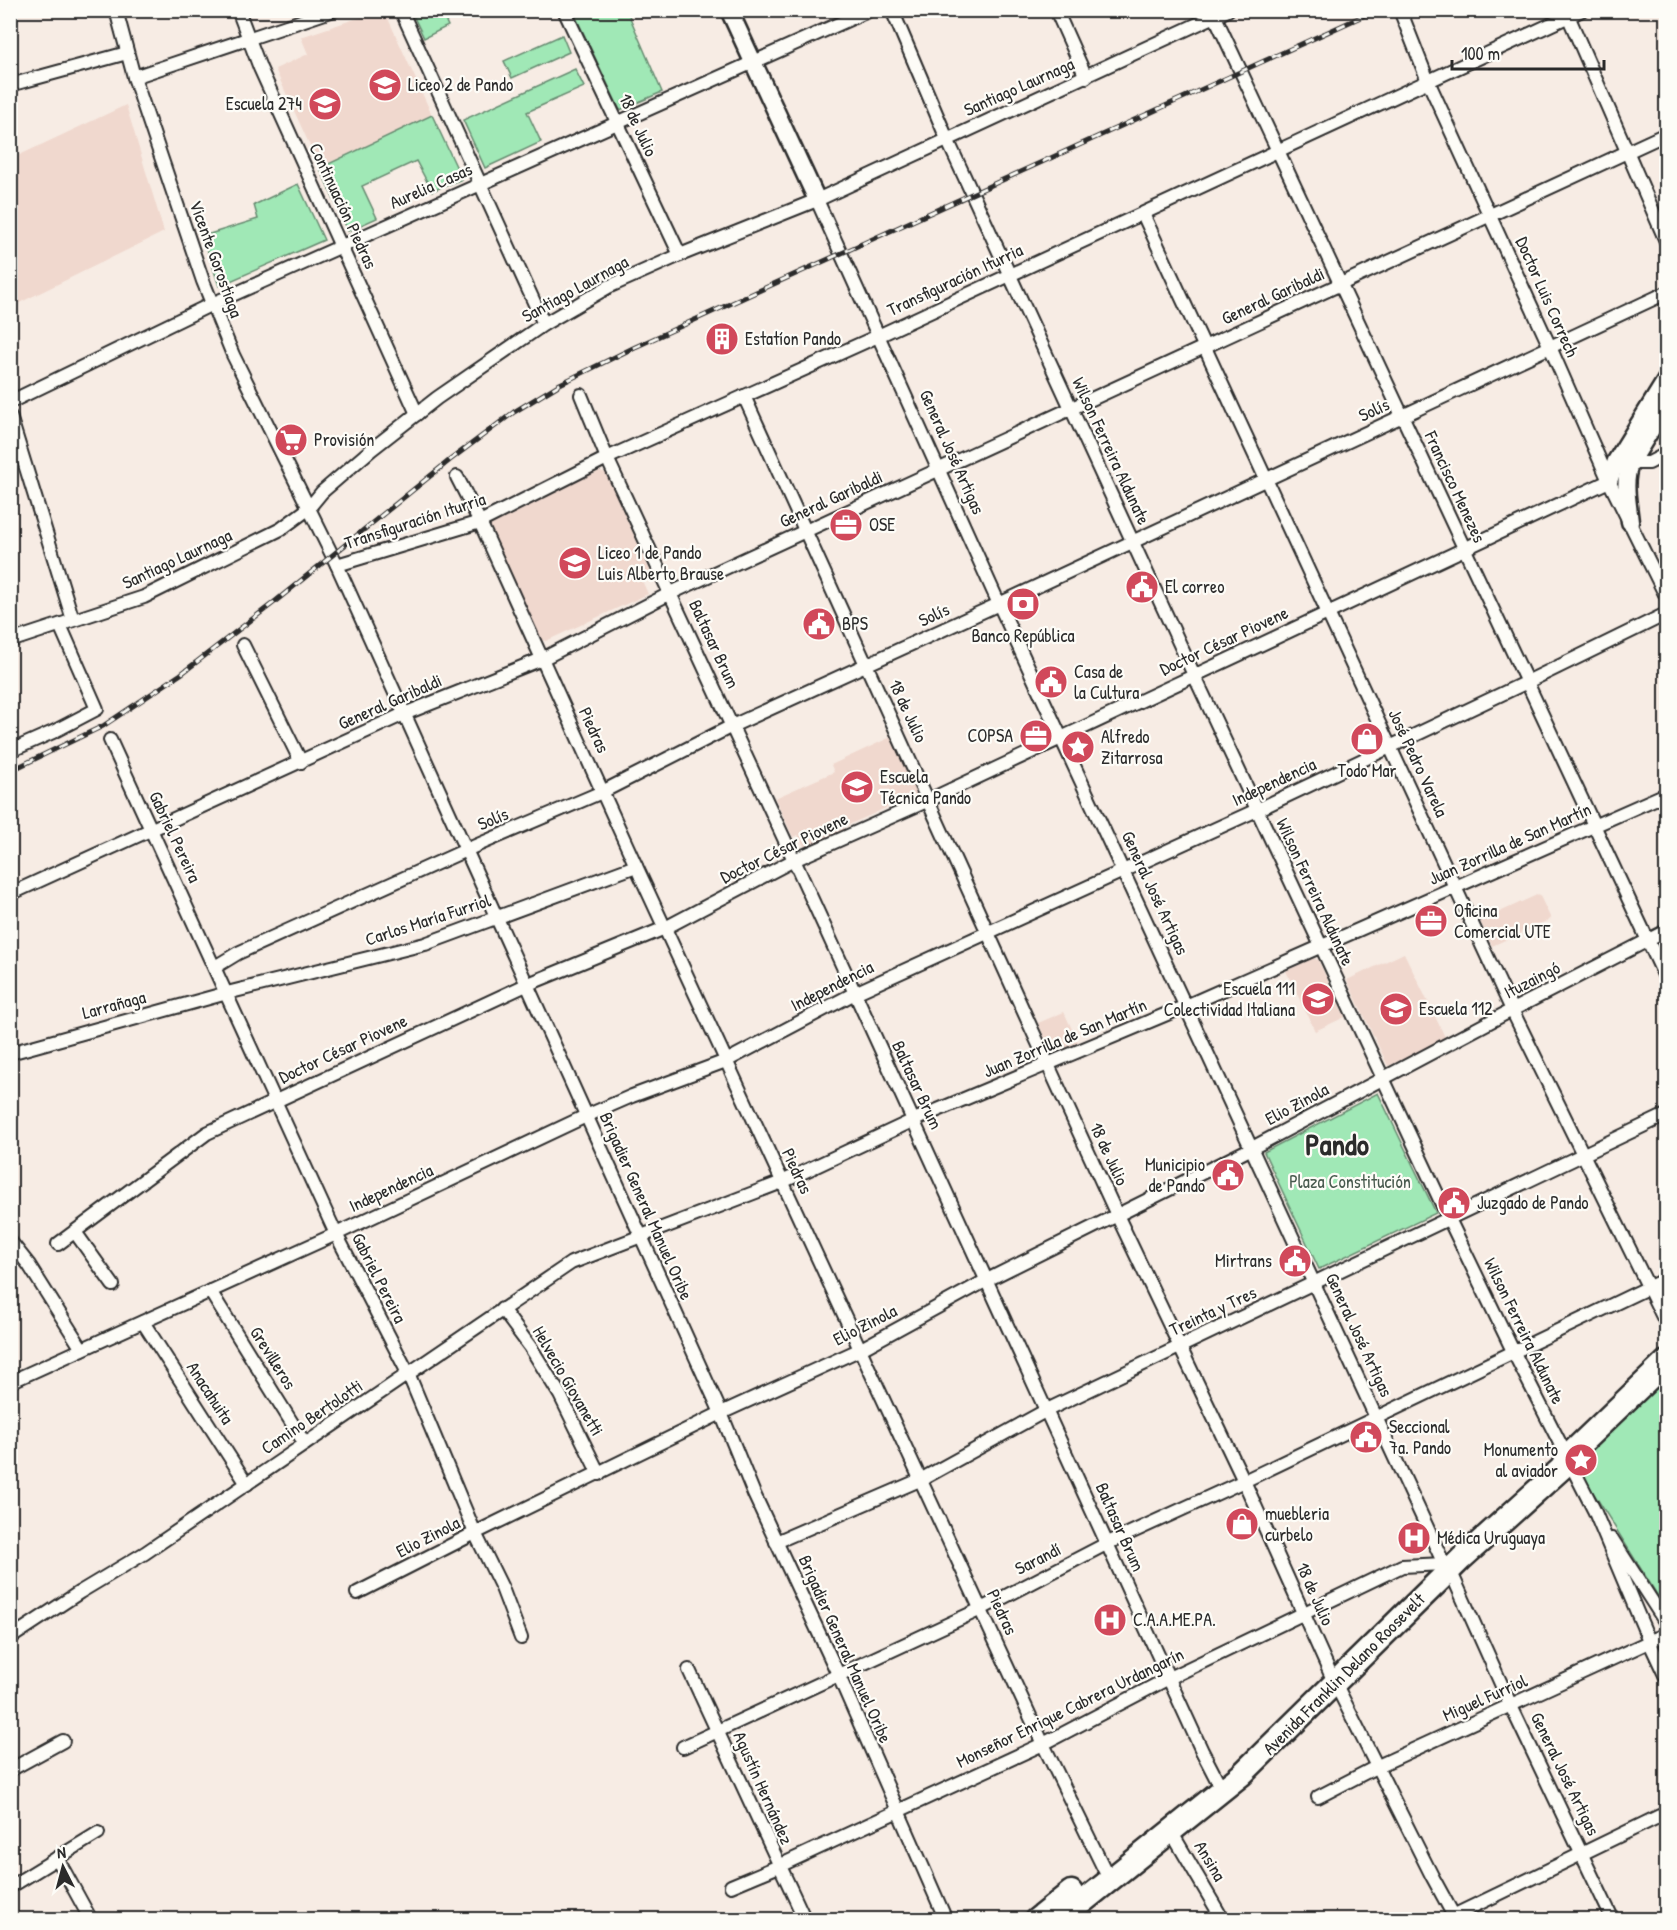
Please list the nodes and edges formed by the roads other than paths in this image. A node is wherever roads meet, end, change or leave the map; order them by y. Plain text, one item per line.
1 (116, 10) edge
2 (238, 10) edge
3 (334, 10) edge
4 (401, 10) edge
5 (564, 10) edge
6 (729, 10) edge
7 (870, 10) edge
8 (892, 10) edge
9 (1056, 10) edge
10 (1228, 10) edge
11 (1400, 10) edge
12 (1582, 10) edge
13 (1213, 13) edge
14 (1567, 14) edge
15 (247, 38) junction
16 (127, 53) junction
17 (753, 63) junction
18 (134, 77) junction
19 (1086, 77) junction
20 (1428, 81) junction
21 (10, 85) edge
22 (617, 122) junction
23 (1666, 134) edge
24 (947, 139) junction
25 (1277, 152) junction
26 (1627, 152) junction
27 (479, 184) junction
28 (817, 200) junction
29 (1143, 214) junction
30 (1490, 215) junction
31 (1666, 241) edge
32 (342, 246) junction
33 (680, 255) junction
34 (1010, 275) junction
35 (1339, 285) junction
36 (1666, 293) edge
37 (212, 304) junction
38 (544, 324) junction
39 (878, 336) junction
40 (1550, 347) junction
41 (1204, 348) junction
42 (1666, 380) edge
43 (581, 394) dead end
44 (744, 396) junction
45 (10, 402) edge
46 (1666, 405) edge
47 (1070, 408) junction
48 (417, 414) junction
49 (10, 416) edge
50 (1402, 417) junction
51 (1666, 454) edge
52 (607, 458) junction
53 (1623, 462) junction
54 (938, 469) junction
55 (457, 477) dead end
56 (1267, 479) junction
57 (1609, 482) junction
58 (1626, 488) junction
59 (308, 509) junction
60 (480, 522) junction
61 (1630, 522) junction
62 (805, 531) junction
63 (1133, 542) junction
64 (1463, 549) junction
65 (337, 566) junction
66 (671, 593) junction
67 (1666, 596) edge
68 (999, 604) junction
69 (1328, 612) junction
70 (1666, 614) edge
71 (73, 620) junction
72 (60, 625) junction
73 (10, 641) edge
74 (243, 645) dead end
75 (542, 659) junction
76 (866, 665) junction
77 (1194, 675) junction
78 (1527, 682) junction
79 (404, 714) junction
80 (732, 726) junction
81 (1062, 738) junction
82 (110, 740) dead end
83 (1390, 746) junction
84 (10, 751) edge
85 (301, 762) junction
86 (602, 792) junction
87 (1666, 794) edge
88 (929, 800) junction
89 (1257, 810) junction
90 (1595, 826) junction
91 (152, 830) junction
92 (466, 850) junction
93 (794, 860) junction
94 (636, 866) junction
95 (1123, 871) junction
96 (1455, 887) junction
97 (10, 894) edge
98 (496, 918) junction
99 (664, 928) junction
100 (1666, 931) edge
101 (988, 932) junction
102 (1648, 941) junction
103 (1321, 947) junction
104 (215, 967) junction
105 (1666, 979) edge
106 (526, 985) junction
107 (227, 993) junction
108 (855, 993) junction
109 (1186, 1006) junction
110 (1512, 1010) junction
111 (10, 1053) edge
112 (726, 1061) junction
113 (1049, 1065) junction
114 (1383, 1078) junction
115 (276, 1100) junction
116 (1666, 1114) edge
117 (586, 1116) junction
118 (914, 1120) junction
119 (1252, 1148) junction
120 (1584, 1155) junction
121 (782, 1182) junction
122 (1117, 1215) junction
123 (1449, 1219) junction
124 (75, 1232) junction
125 (336, 1234) junction
126 (639, 1236) junction
127 (10, 1241) edge
128 (58, 1244) dead end
129 (1666, 1279) edge
130 (987, 1280) junction
131 (1314, 1284) junction
132 (113, 1285) dead end
133 (1647, 1287) junction
134 (210, 1291) junction
135 (502, 1309) junction
136 (143, 1322) junction
137 (1666, 1323) edge
138 (1181, 1346) junction
139 (82, 1349) junction
140 (861, 1349) junction
141 (1513, 1351) junction
142 (1666, 1362) edge
143 (408, 1373) junction
144 (11, 1381) edge
145 (1047, 1410) junction
146 (721, 1413) junction
147 (1376, 1417) junction
148 (305, 1444) junction
149 (1567, 1457) junction
150 (599, 1474) junction
151 (922, 1479) junction
152 (1244, 1481) junction
153 (247, 1484) junction
154 (1594, 1510) junction
155 (475, 1533) junction
156 (776, 1542) junction
157 (1108, 1543) junction
158 (1447, 1567) junction
159 (357, 1593) dead end
160 (981, 1609) junction
161 (1305, 1614) junction
162 (1666, 1623) edge
163 (1666, 1634) edge
164 (10, 1638) edge
165 (521, 1638) dead end
166 (1650, 1643) junction
167 (689, 1670) dead end
168 (838, 1674) junction
169 (1666, 1677) edge
170 (1169, 1678) junction
171 (1334, 1679) junction
172 (1511, 1706) junction
173 (718, 1731) junction
174 (63, 1741) dead end
175 (1043, 1744) junction
176 (683, 1747) dead end
177 (1378, 1766) junction
178 (10, 1770) edge
179 (1220, 1784) junction
180 (1318, 1797) dead end
181 (897, 1811) junction
182 (1666, 1813) edge
183 (1168, 1827) junction
184 (98, 1833) dead end
185 (1582, 1854) junction
186 (57, 1858) junction
187 (779, 1866) junction
188 (1106, 1874) junction
189 (731, 1886) dead end
190 (10, 1887) edge
191 (1455, 1918) edge
192 (91, 1920) edge
193 (805, 1920) edge
194 (946, 1920) edge
195 (1036, 1920) edge
196 (1060, 1920) edge
197 (1223, 1920) edge
198 (1613, 1920) edge

1 - 16 street, Vicente Gorostiaga
2 - 15 street, Continuación Piedras
3 - 15 street
4 - 27 street
5 - 22 street, 18 de Julio
6 - 17 street, General José Artigas
7 - 17 street, Aurelia Casas
8 - 24 street, Wilson Ferreira Aldunate
9 - 19 street
10 - 13 street, Santiago Laurnaga
11 - 20 street, Doctor Luis Correch
12 - 14 street, Transfiguración Iturria
13 - 19 street, Santiago Laurnaga
13 - 25 street, Francisco Menezes
14 - 20 street, Transfiguración Iturria
14 - 26 street
15 - 18 street
15 - 32 street, Continuación Piedras
16 - 18 street, Vicente Gorostiaga
16 - 21 street
17 - 22 street, Aurelia Casas
17 - 28 street, General José Artigas
18 - 37 street, Vicente Gorostiaga
19 - 24 street, Santiago Laurnaga
20 - 25 street, Transfiguración Iturria
20 - 30 street, Doctor Luis Correch
22 - 27 street, Aurelia Casas
22 - 33 street, 18 de Julio
23 - 26 street, General Garibaldi
24 - 28 street, Santiago Laurnaga
24 - 34 street, Wilson Ferreira Aldunate
25 - 29 street, Transfiguración Iturria
25 - 35 street, Francisco Menezes
26 - 30 street, General Garibaldi
26 - 31 street
27 - 32 street, Aurelia Casas
27 - 38 street
28 - 33 street, Santiago Laurnaga
28 - 39 street, General José Artigas
29 - 34 street, Transfiguración Iturria
29 - 41 street, José Pedro Varela
30 - 35 street, General Garibaldi
30 - 40 street, Doctor Luis Correch
32 - 37 street, Aurelia Casas
32 - 48 street, Continuación Piedras
33 - 38 street, Santiago Laurnaga
34 - 39 street, Transfiguración Iturria
34 - 47 street, Wilson Ferreira Aldunate
35 - 41 street, General Garibaldi
35 - 50 street, Francisco Menezes
36 - 40 street, Solís
37 - 45 street, Aurelia Casas
37 - 59 street, Vicente Gorostiaga
38 - 48 street, Santiago Laurnaga
39 - 44 street, Transfiguración Iturria
39 - 54 street, General José Artigas
40 - 50 street, Solís
40 - 57 street, Doctor Luis Correch
41 - 47 street, General Garibaldi
41 - 56 street, José Pedro Varela
42 - 53 street
43 - 52 street, Baltasar Brum
44 - 52 street, Transfiguración Iturria
44 - 62 street, 18 de Julio
46 - 53 street
47 - 54 street, General Garibaldi
47 - 63 street, Wilson Ferreira Aldunate
48 - 59 street, Santiago Laurnaga
49 - 71 street
50 - 56 street, Solís
50 - 64 street, Francisco Menezes
51 - 53 street
52 - 60 street, Transfiguración Iturria
52 - 66 street, Baltasar Brum
53 - 57 street
53 - 58 street
54 - 62 street, General Garibaldi
54 - 68 street, General José Artigas
55 - 60 street, Piedras
56 - 63 street, Solís
56 - 69 street, José Pedro Varela
57 - 58 street
57 - 61 street, Doctor Luis Correch
57 - 64 street, Doctor César Piovene
58 - 61 street
59 - 65 street, Brigadier General Manuel Oribe
59 - 71 street, Santiago Laurnaga
60 - 65 street, Transfiguración Iturria
60 - 75 street, Piedras
61 - 67 street, Doctor Luis Correch
62 - 66 street, General Garibaldi
62 - 76 street, 18 de Julio
63 - 68 street, Solís
63 - 77 street, Wilson Ferreira Aldunate
64 - 69 street, Doctor César Piovene
64 - 78 street, Francisco Menezes
65 - 79 street, Brigadier General Manuel Oribe
66 - 75 street, General Garibaldi
66 - 80 street, Baltasar Brum
68 - 76 street, Solís
68 - 81 street, General José Artigas
69 - 77 street, Doctor César Piovene
69 - 83 street, José Pedro Varela
70 - 78 street, Independencia
71 - 72 street, Santiago Laurnaga
72 - 73 street, Santiago Laurnaga
72 - 84 street
74 - 85 street
75 - 79 street, General Garibaldi
75 - 86 street, Piedras
76 - 80 street, Solís
76 - 88 street, 18 de Julio
77 - 81 street, Doctor César Piovene
77 - 89 street, Wilson Ferreira Aldunate
78 - 83 street, Independencia
78 - 90 street, Francisco Menezes
79 - 85 street, General Garibaldi
79 - 92 street, Brigadier General Manuel Oribe
80 - 86 street, Solís
80 - 93 street, Baltasar Brum
81 - 88 street, Doctor César Piovene
81 - 95 street, General José Artigas
82 - 91 street, Gabriel Pereira
83 - 89 street, Independencia
83 - 96 street, José Pedro Varela
85 - 91 street, General Garibaldi
86 - 92 street, Solís
86 - 94 street, Piedras
87 - 90 street, Juan Zorrilla de San Martín
88 - 93 street, Doctor César Piovene
88 - 101 street, 18 de Julio
89 - 95 street, Independencia
89 - 103 street, Wilson Ferreira Aldunate
90 - 96 street, Juan Zorrilla de San Martín
90 - 102 street, Francisco Menezes
91 - 97 street, General Garibaldi
91 - 104 street, Gabriel Pereira
92 - 98 street, Brigadier General Manuel Oribe
92 - 104 street, Solís
93 - 99 street, Doctor César Piovene
93 - 108 street, Baltasar Brum
94 - 98 street, Carlos María Furriol
94 - 99 street, Piedras
95 - 101 street, Independencia
95 - 109 street, General José Artigas
96 - 103 street, Juan Zorrilla de San Martín
96 - 110 street, José Pedro Varela
98 - 106 street, Brigadier General Manuel Oribe
98 - 107 street, Carlos María Furriol
99 - 106 street, Doctor César Piovene
99 - 112 street, Piedras
100 - 102 street, Ituzaingó
101 - 108 street, Independencia
101 - 113 street, 18 de Julio
102 - 105 street, Francisco Menezes
102 - 110 street, Ituzaingó
103 - 109 street, Juan Zorrilla de San Martín
103 - 114 street, Wilson Ferreira Aldunate
104 - 107 street, Gabriel Pereira
106 - 115 street, Doctor César Piovene
106 - 117 street, Brigadier General Manuel Oribe
107 - 111 street, Larrañaga
107 - 115 street, Gabriel Pereira
108 - 112 street, Independencia
108 - 118 street, Baltasar Brum
109 - 113 street, Juan Zorrilla de San Martín
109 - 119 street, General José Artigas
110 - 114 street, Ituzaingó
110 - 120 street, José Pedro Varela
112 - 117 street, Independencia
112 - 121 street, Piedras
113 - 118 street, Juan Zorrilla de San Martín
113 - 122 street, 18 de Julio
114 - 119 street, Elio Zinola
114 - 123 street, Wilson Ferreira Aldunate
115 - 124 street, Doctor César Piovene
115 - 125 street, Gabriel Pereira
116 - 120 street, Treinta y Tres
117 - 125 street, Independencia
117 - 126 street, Brigadier General Manuel Oribe
118 - 121 street, Juan Zorrilla de San Martín
118 - 130 street, Baltasar Brum
119 - 122 street, Elio Zinola
119 - 131 street, General José Artigas
120 - 123 street, Treinta y Tres
120 - 133 street, José Pedro Varela
121 - 126 street, Juan Zorrilla de San Martín
121 - 140 street, Piedras
122 - 130 street, Elio Zinola
122 - 138 street, 18 de Julio
123 - 131 street, Treinta y Tres
123 - 141 street, Wilson Ferreira Aldunate
124 - 128 street, Doctor César Piovene
124 - 132 street
125 - 134 street, Independencia
125 - 143 street, Gabriel Pereira
126 - 135 street, Camino Bertolotti
126 - 146 street, Brigadier General Manuel Oribe
127 - 139 street
129 - 133 street, Sarandí
130 - 140 street, Elio Zinola
130 - 145 street, Baltasar Brum
131 - 138 street, Treinta y Tres
131 - 147 street, General José Artigas
133 - 137 street, José Pedro Varela
133 - 141 street, Sarandí
134 - 136 street, Independencia
134 - 148 street, Grevilleros
135 - 143 street, Camino Bertolotti
135 - 150 street, Helvecio Giovanetti
136 - 139 street, Independencia
136 - 153 street, Anacahuita
138 - 145 street, Treinta y Tres
138 - 152 street, 18 de Julio
139 - 144 street, Independencia
140 - 146 street, Elio Zinola
140 - 151 street, Piedras
141 - 147 street, Sarandí
141 - 149 street, Wilson Ferreira Aldunate
142 - 149 highway, Avenida Franklin Delano Roosevelt
143 - 148 street, Camino Bertolotti
143 - 155 street, Gabriel Pereira
145 - 151 street, Treinta y Tres
145 - 157 street, Baltasar Brum
146 - 150 street, Elio Zinola
146 - 156 street, Brigadier General Manuel Oribe
147 - 152 street, Sarandí
147 - 158 street, General José Artigas
148 - 153 street, Camino Bertolotti
149 - 154 street, Wilson Ferreira Aldunate
149 - 158 highway, Avenida Franklin Delano Roosevelt
150 - 155 street, Elio Zinola
151 - 156 street, Treinta y Tres
151 - 160 street, Piedras
152 - 157 street, Sarandí
152 - 161 street, 18 de Julio
153 - 164 street, Camino Bertolotti
154 - 162 street
154 - 166 street
155 - 159 street, Elio Zinola
155 - 165 street, Gabriel Pereira
156 - 168 street, Brigadier General Manuel Oribe
157 - 160 street, Sarandí
157 - 170 street, Baltasar Brum
158 - 161 street, Monseñor Enrique Cabrera Urdangarín
158 - 171 highway, Avenida Franklin Delano Roosevelt
158 - 172 street, General José Artigas
160 - 168 street, Sarandí
160 - 175 street, Piedras
161 - 170 street, Monseñor Enrique Cabrera Urdangarín
161 - 171 street, 18 de Julio
163 - 166 street, Miguel Furriol
166 - 169 street
166 - 172 street, Miguel Furriol
167 - 173 street, Agustín Hernández
168 - 173 street, Sarandí
168 - 181 street, Brigadier General Manuel Oribe
170 - 175 street, Monseñor Enrique Cabrera Urdangarín
170 - 179 street, Baltasar Brum
171 - 177 street, 18 de Julio
171 - 179 highway, Avenida Franklin Delano Roosevelt
172 - 177 street, Miguel Furriol
172 - 185 street, General José Artigas
173 - 176 street, Sarandí
173 - 187 street, Agustín Hernández
174 - 178 street
175 - 181 street, Monseñor Enrique Cabrera Urdangarín
175 - 188 street, Piedras
177 - 180 street, Miguel Furriol
177 - 191 street, 18 de Julio
179 - 183 highway, Avenida Franklin Delano Roosevelt
181 - 187 street, Monseñor Enrique Cabrera Urdangarín
181 - 194 street, Brigadier General Manuel Oribe
182 - 185 street
183 - 188 highway, Avenida Franklin Delano Roosevelt
183 - 197 street, Ansina
184 - 186 street
185 - 191 street
185 - 198 street, General José Artigas
186 - 190 street
186 - 192 street
187 - 189 street, Monseñor Enrique Cabrera Urdangarín
187 - 193 street, Agustín Hernández
188 - 195 highway
188 - 196 highway

